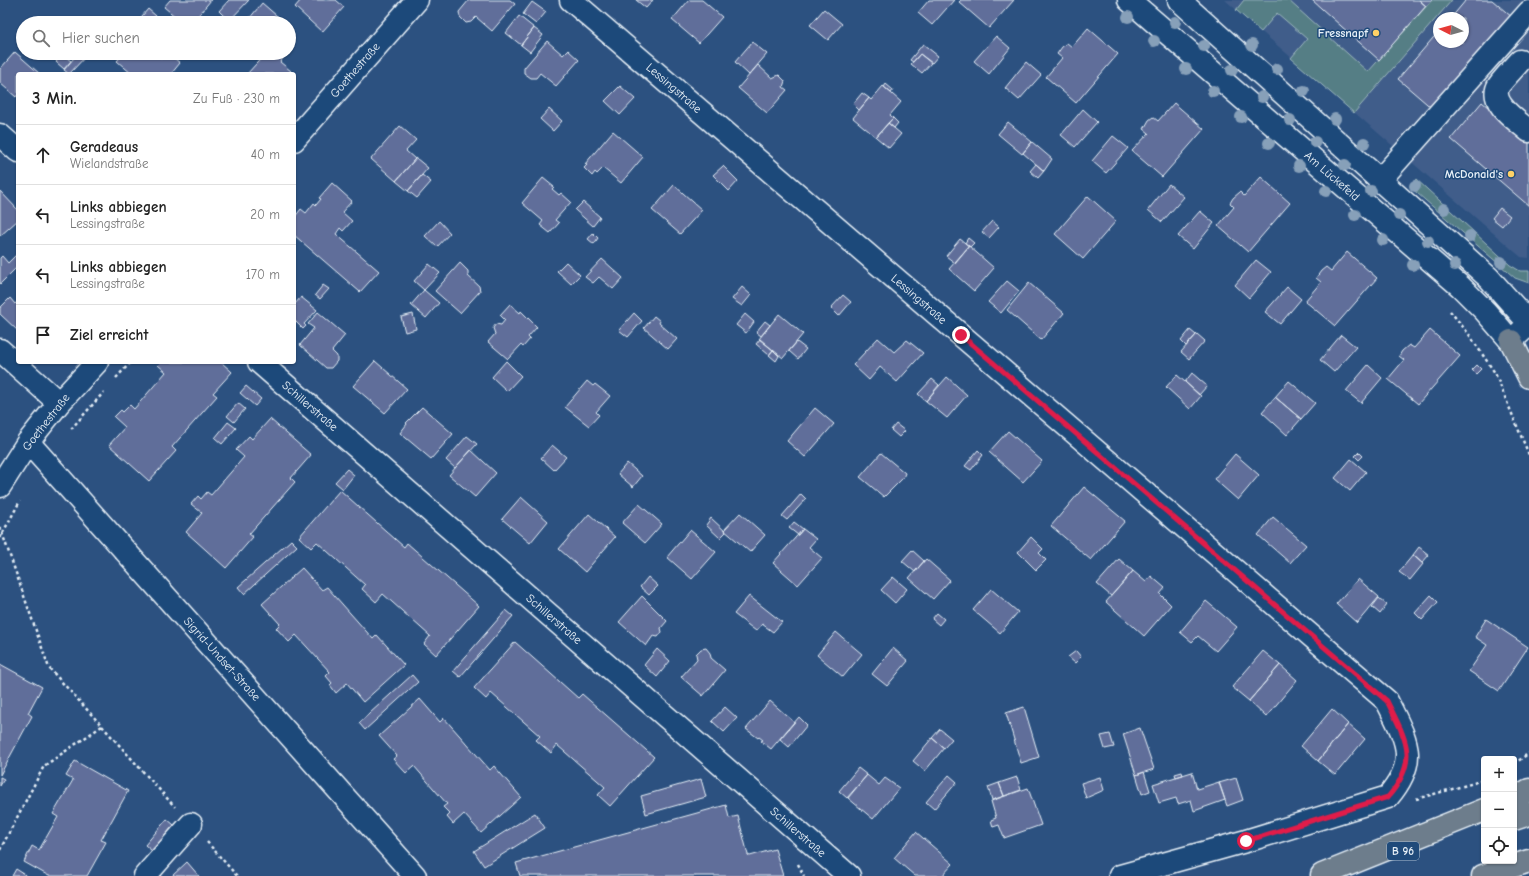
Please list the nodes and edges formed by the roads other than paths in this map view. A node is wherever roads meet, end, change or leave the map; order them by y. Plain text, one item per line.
1 (417, 0) edge
2 (572, 0) edge
3 (1129, 0) edge
4 (1179, 0) edge
5 (1529, 12) edge
6 (1520, 61) dead end
7 (1473, 95) dead end
8 (1529, 131) edge
9 (0, 135) edge
10 (296, 138) edge
11 (16, 149) edge
12 (1386, 185) junction
13 (1529, 323) edge
14 (1510, 340) junction
15 (1, 352) edge
16 (95, 364) edge
17 (261, 364) edge
18 (1529, 377) edge
19 (60, 403) junction
20 (28, 442) junction
21 (0, 486) edge
22 (1529, 790) edge
23 (1517, 797) edge
24 (1481, 811) edge
25 (1529, 814) edge
26 (1517, 818) edge
27 (191, 824) road end
28 (1481, 828) edge
29 (1529, 861) edge
30 (1319, 875) edge
31 (145, 876) edge
32 (415, 876) edge
33 (848, 876) edge
34 (1120, 876) edge
35 (1482, 876) edge

1 - 10 street, Goethestraße
2 - 34 street, Lessingstraße
3 - 14 street, Am Lückefeld
4 - 12 street
5 - 12 street
6 - 8 street
7 - 12 street
9 - 11 street
12 - 13 street
13 - 14 street
14 - 18 highway
15 - 19 street
16 - 19 street, Goethestraße
17 - 33 street, Schillerstraße
19 - 20 street, Goethestraße
20 - 21 street, Goethestraße
20 - 32 street, Sigrid-Undset-Straße
22 - 23 highway
24 - 30 highway
25 - 26 highway
27 - 31 street
28 - 30 highway, B 96
29 - 35 highway

